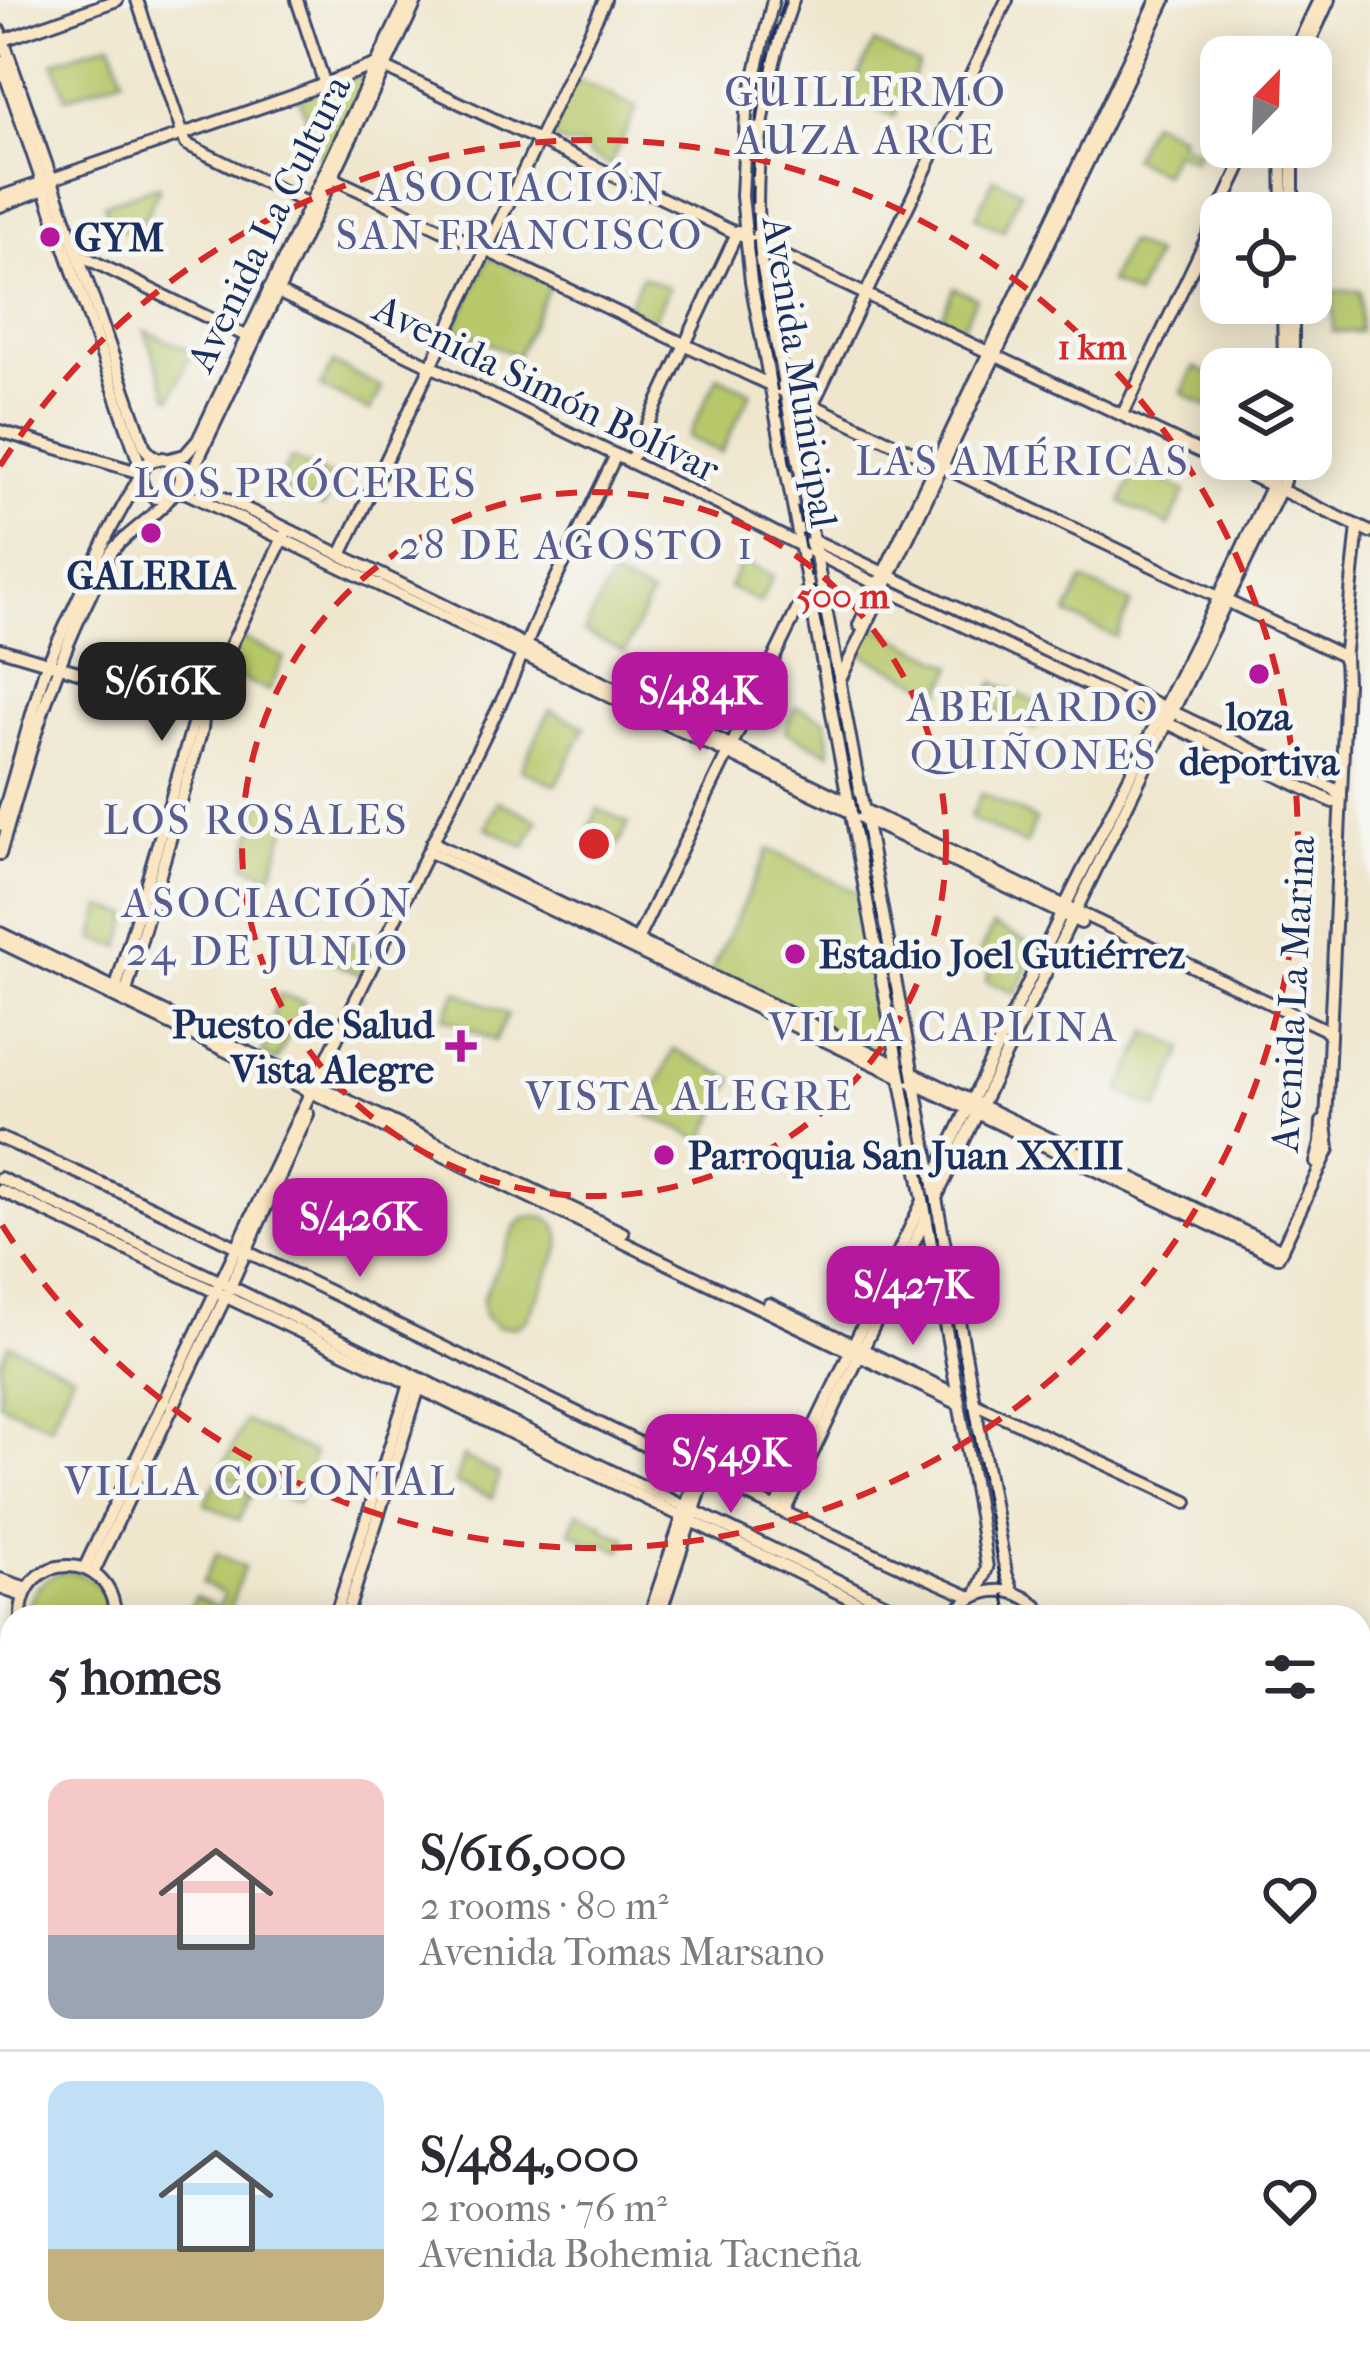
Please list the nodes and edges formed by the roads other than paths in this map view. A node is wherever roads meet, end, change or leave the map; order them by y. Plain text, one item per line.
1 (117, 0) edge
2 (137, 0) edge
3 (297, 0) edge
4 (407, 0) edge
5 (417, 0) edge
6 (605, 0) edge
7 (773, 0) edge
8 (793, 0) edge
9 (1007, 0) edge
10 (1161, 0) edge
11 (1318, 0) edge
12 (1329, 0) edge
13 (1302, 36) edge
14 (1313, 36) edge
15 (1, 37) edge
16 (0, 60) edge
17 (381, 66) junction
18 (325, 85) junction
19 (182, 135) junction
20 (538, 140) junction
21 (1240, 168) edge
22 (333, 178) junction
23 (47, 184) junction
24 (0, 202) edge
25 (314, 206) junction
26 (742, 236) junction
27 (758, 244) junction
28 (486, 250) junction
29 (78, 254) junction
30 (274, 290) junction
31 (866, 294) junction
32 (246, 336) junction
33 (685, 344) junction
34 (992, 353) junction
35 (432, 366) junction
36 (769, 384) junction
37 (785, 392) junction
38 (813, 405) junction
39 (1123, 414) junction
40 (0, 431) edge
41 (794, 442) junction
42 (616, 455) junction
43 (163, 459) junction
44 (630, 462) junction
45 (939, 465) junction
46 (141, 474) junction
47 (1277, 480) edge
48 (1280, 480) edge
49 (180, 487) junction
50 (1276, 487) junction
51 (1364, 530) edge
52 (285, 534) junction
53 (808, 547) junction
54 (341, 555) junction
55 (818, 574) junction
56 (884, 580) junction
57 (807, 590) junction
58 (1223, 599) junction
59 (72, 623) junction
60 (0, 649) edge
61 (524, 651) junction
62 (1345, 657) junction
63 (53, 664) junction
64 (838, 676) junction
65 (203, 705) junction
66 (1166, 715) junction
67 (729, 749) junction
68 (1336, 796) junction
69 (848, 807) junction
70 (864, 814) junction
71 (0, 825) edge
72 (434, 843) junction
73 (0, 854) edge
74 (1068, 912) junction
75 (0, 933) edge
76 (637, 940) junction
77 (0, 942) edge
78 (120, 994) junction
79 (1326, 1033) junction
80 (898, 1071) junction
81 (914, 1078) junction
82 (316, 1089) junction
83 (974, 1107) junction
84 (0, 1138) edge
85 (929, 1172) junction
86 (0, 1178) edge
87 (0, 1190) edge
88 (929, 1201) junction
89 (926, 1218) junction
90 (242, 1249) junction
91 (223, 1290) junction
92 (855, 1350) junction
93 (414, 1386) junction
94 (956, 1398) junction
95 (975, 1407) junction
96 (702, 1472) junction
97 (1186, 1505) dead end
98 (779, 1510) junction
99 (687, 1514) junction
100 (89, 1571) junction
101 (666, 1579) junction
102 (0, 1584) edge
103 (25, 1592) junction
104 (1013, 1592) junction
105 (974, 1596) junction
106 (23, 1605) edge
107 (113, 1605) edge
108 (339, 1605) edge
109 (350, 1605) edge
110 (655, 1605) edge
111 (661, 1605) edge
112 (865, 1605) edge
113 (885, 1605) edge
114 (965, 1605) edge
115 (1035, 1605) edge

1 - 15 street
2 - 19 street
3 - 18 street
4 - 17 street, Avenida La Cultura
5 - 17 street, Avenida La Cultura
6 - 20 street
7 - 26 street, Avenida Municipal
8 - 27 street, Avenida Municipal
9 - 31 street
10 - 34 street
11 - 13 street
12 - 14 street
15 - 23 street
16 - 23 street
17 - 18 street
17 - 20 street
17 - 22 street, Avenida La Cultura
17 - 25 street, Avenida La Cultura
18 - 19 street
19 - 23 street
19 - 25 street
20 - 26 street
20 - 28 street
21 - 39 street
22 - 25 street, Avenida La Cultura
22 - 28 street
23 - 24 street
23 - 29 street
23 - 46 street
25 - 30 street, Avenida La Cultura
26 - 27 street
26 - 33 street
26 - 36 street, Avenida Municipal
27 - 31 street
27 - 37 street, Avenida Municipal
28 - 33 street
28 - 35 street
29 - 32 street
29 - 43 street
30 - 32 street, Avenida La Cultura
30 - 35 street, Avenida Simón Bolívar
30 - 49 street, Avenida La Cultura
31 - 34 street
31 - 38 street
32 - 43 street, Avenida La Cultura
33 - 36 street
33 - 44 street
34 - 39 street
34 - 45 street
35 - 42 street, Avenida Simón Bolívar
35 - 54 street
36 - 37 street
36 - 53 street, Avenida Municipal
37 - 38 street
37 - 41 street, Avenida Municipal
38 - 41 street
38 - 45 street
39 - 50 street
40 - 46 street
41 - 53 street, Avenida Municipal
42 - 44 street, Avenida Simón Bolívar
42 - 61 street
43 - 46 street
43 - 49 street
44 - 53 street, Avenida Simón Bolívar
45 - 56 street
45 - 58 street
46 - 49 street
46 - 59 street, Avenida La Cultura
47 - 50 street
48 - 50 street
49 - 52 street
49 - 59 street, Avenida La Cultura
50 - 51 street
50 - 58 street
51 - 62 street, Avenida La Marina
52 - 54 street
52 - 61 street
52 - 65 street
53 - 55 street, Avenida Municipal
53 - 56 street, Avenida Simón Bolívar
53 - 57 street, Avenida Municipal
54 - 61 street
55 - 57 street
55 - 64 street, Avenida Municipal
56 - 64 street
56 - 66 street, Avenida Simón Bolívar
57 - 67 street
57 - 69 street, Avenida Municipal
58 - 62 street
58 - 66 street
59 - 63 street, Avenida La Cultura
60 - 63 street
61 - 67 street
61 - 72 street
62 - 68 street, Avenida La Marina
63 - 65 street
63 - 71 street, Avenida La Cultura
63 - 73 street, Avenida La Cultura
64 - 70 street, Avenida Municipal
65 - 78 street
66 - 68 street, Avenida Simón Bolívar
66 - 74 street
67 - 69 street
67 - 76 street
68 - 79 street, Avenida La Marina
69 - 70 street
69 - 80 street, Avenida Municipal
70 - 74 street
70 - 81 street, Avenida Municipal
72 - 76 street
72 - 80 street
72 - 82 street
74 - 79 street
74 - 83 street
75 - 78 street
76 - 80 street
77 - 78 street
78 - 82 street
79 - 83 street, Avenida La Marina
80 - 81 street
80 - 85 street, Avenida Municipal
81 - 83 street
81 - 85 street, Avenida Municipal
82 - 90 street
82 - 92 street
83 - 85 street
84 - 90 street
85 - 88 street
85 - 88 street
86 - 91 street
87 - 91 street
88 - 89 street
88 - 92 street
88 - 95 street
89 - 92 street
89 - 94 street
90 - 91 street
90 - 96 street
91 - 93 street
91 - 99 street
91 - 100 street
92 - 94 street
92 - 98 street
93 - 99 street
93 - 108 street
93 - 109 street
94 - 105 street
95 - 97 street
95 - 104 street
96 - 98 street
96 - 99 street
98 - 105 street
99 - 101 street
99 - 112 street
99 - 113 street
100 - 103 street
100 - 107 street
101 - 110 street
101 - 111 street
102 - 103 street
103 - 106 street
104 - 105 street
104 - 115 street
105 - 114 street

